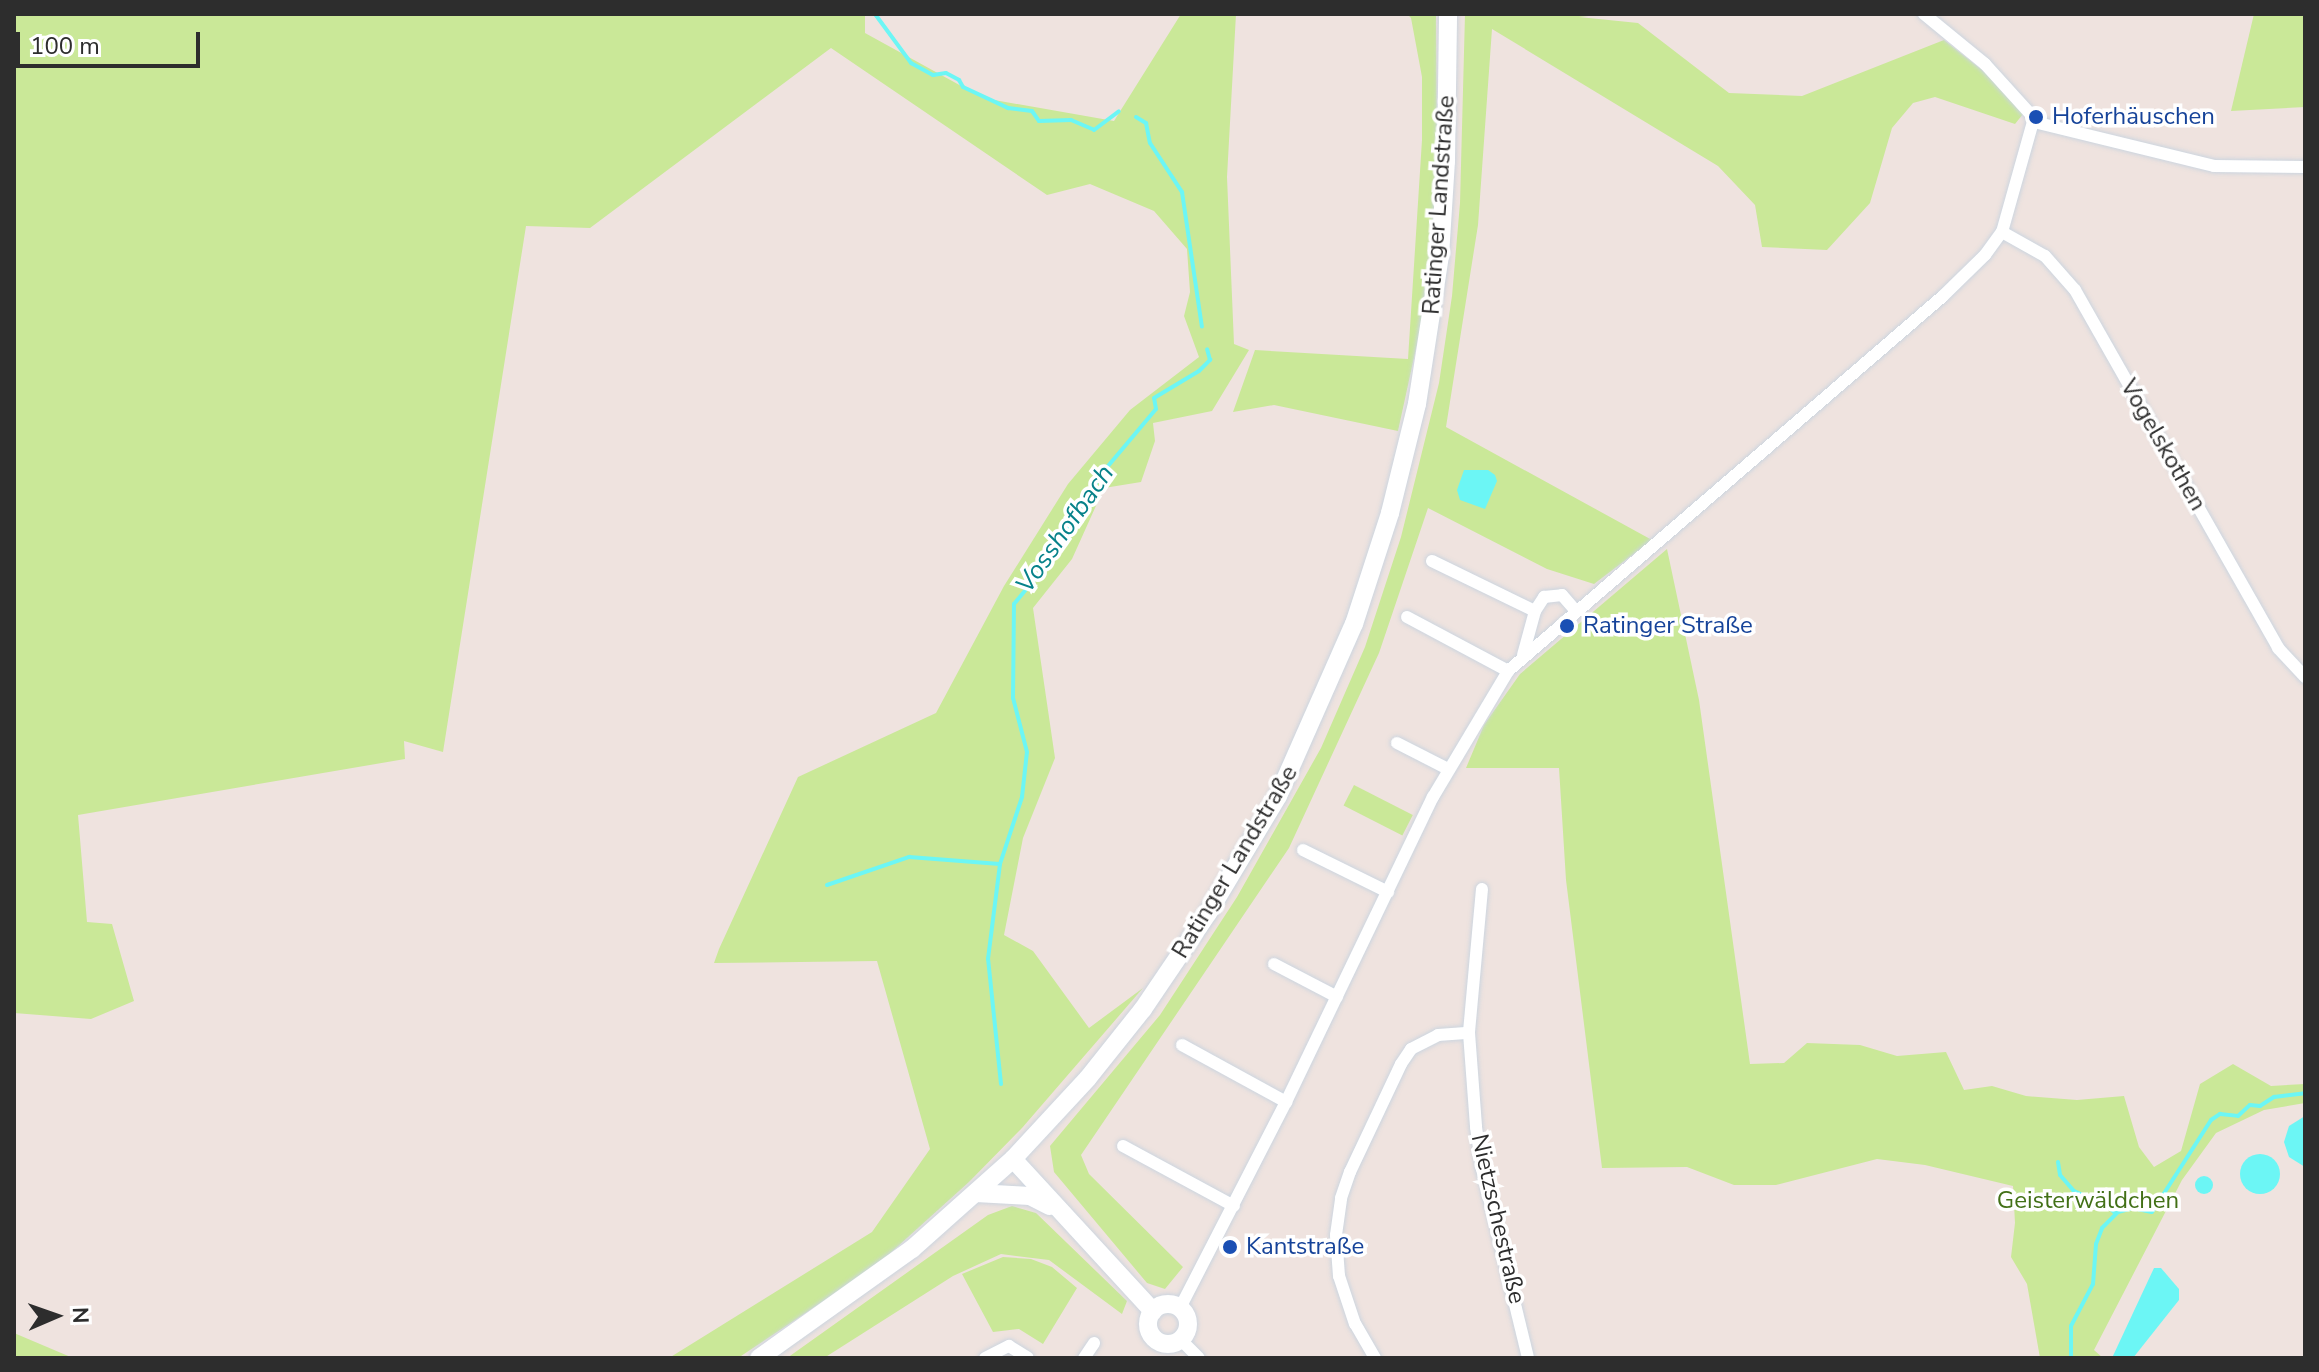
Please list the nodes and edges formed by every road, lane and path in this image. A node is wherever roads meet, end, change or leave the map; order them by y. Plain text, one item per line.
1 (1448, 14) edge
2 (1924, 14) edge
3 (2034, 122) junction
4 (2305, 167) edge
5 (2002, 232) junction
6 (1432, 561) dead end
7 (1535, 611) junction
8 (1576, 611) junction
9 (1407, 617) dead end
10 (1523, 655) junction
11 (1508, 671) junction
12 (2305, 677) edge
13 (1397, 743) dead end
14 (1448, 769) junction
15 (1303, 850) dead end
16 (1482, 889) dead end
17 (1388, 892) junction
18 (1274, 964) dead end
19 (1337, 997) junction
20 (1469, 1033) junction
21 (1182, 1045) dead end
22 (1286, 1102) junction
23 (1123, 1146) dead end
24 (1013, 1159) junction
25 (976, 1193) junction
26 (1234, 1206) junction
27 (1060, 1211) junction
28 (1180, 1308) junction
29 (1153, 1311) junction
30 (1181, 1340) junction
31 (1094, 1343) dead end
32 (1159, 1351) edge
33 (759, 1358) edge
34 (985, 1358) edge
35 (1028, 1358) edge
36 (1084, 1358) edge
37 (1199, 1358) edge
38 (1375, 1358) edge
39 (1528, 1358) edge

1 - 24 main road, Ratinger Landstraße
2 - 3 street
3 - 4 street
3 - 5 street
5 - 8 street
5 - 12 street, Vogelskothen
6 - 7 street
7 - 8 street
7 - 10 street
8 - 10 street
9 - 11 street
10 - 11 street
11 - 14 street
13 - 14 street
14 - 17 street
15 - 17 street
16 - 20 street, Nietzschestraße
17 - 19 street
18 - 19 street
19 - 22 street
20 - 38 street
20 - 39 street, Nietzschestraße
21 - 22 street
22 - 26 street
23 - 26 street
24 - 25 main road, Ratinger Landstraße
24 - 27 main road
25 - 27 main road
25 - 33 main road, Ratinger Landstraße
26 - 28 street
27 - 29 main road
28 - 29 main road
28 - 30 main road
29 - 32 main road
30 - 32 main road
30 - 37 street
31 - 36 street
34 - 35 street

